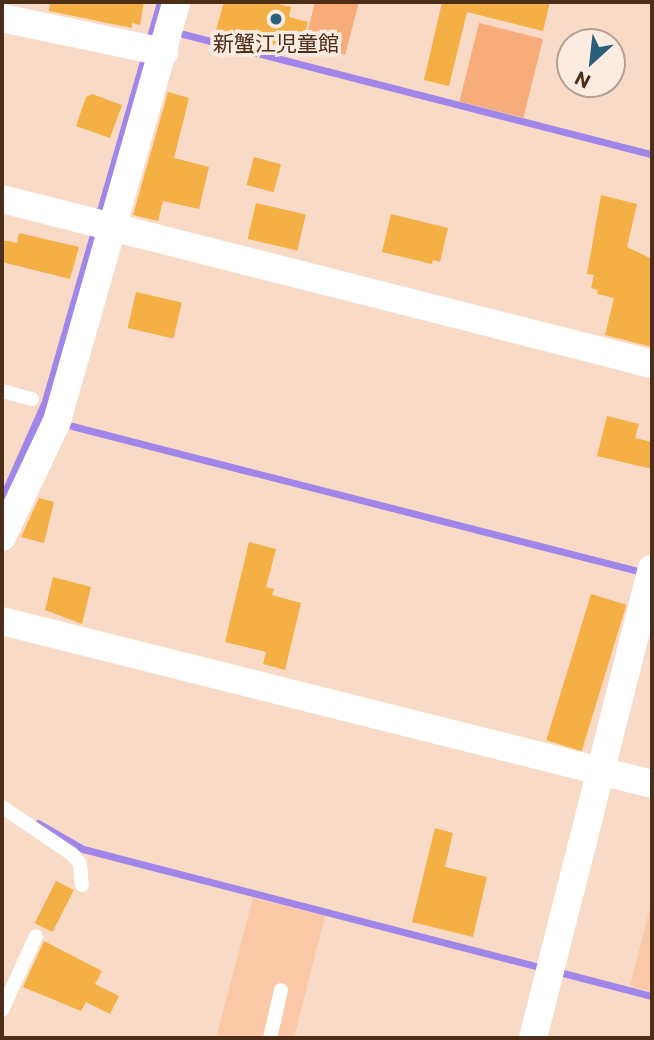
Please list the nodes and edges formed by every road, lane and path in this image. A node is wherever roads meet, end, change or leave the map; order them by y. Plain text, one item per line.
1 (176, 2) edge
2 (2, 18) edge
3 (155, 51) junction
4 (2, 199) edge
5 (105, 228) junction
6 (652, 364) edge
7 (2, 391) edge
8 (32, 399) dead end
9 (2, 537) edge
10 (652, 569) edge
11 (2, 621) edge
12 (602, 771) junction
13 (652, 784) edge
14 (2, 807) edge
15 (82, 885) dead end
16 (36, 936) dead end
17 (281, 990) dead end
18 (2, 1010) edge
19 (270, 1038) edge
20 (533, 1038) edge

1 - 3 street
2 - 3 street
3 - 5 street
4 - 5 street
5 - 6 street
5 - 9 street
7 - 8 lane
10 - 12 street
11 - 12 street
12 - 13 street
12 - 20 street
14 - 15 lane
16 - 18 lane
17 - 19 lane

